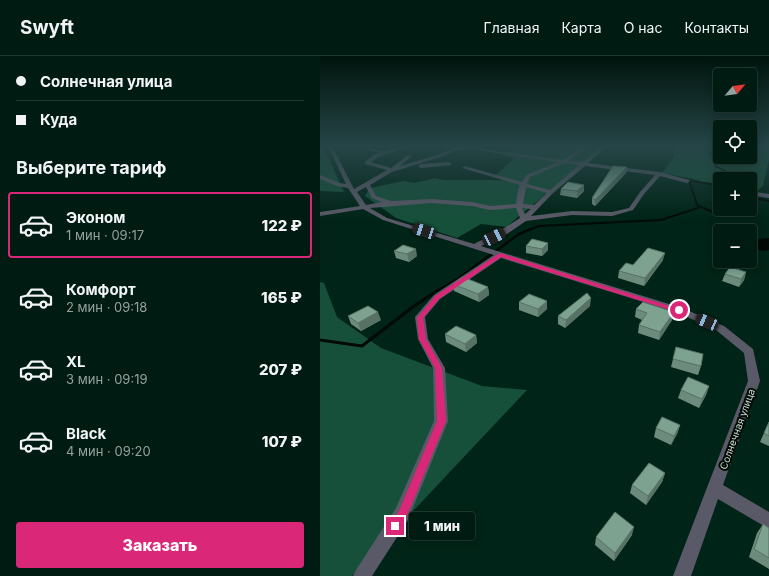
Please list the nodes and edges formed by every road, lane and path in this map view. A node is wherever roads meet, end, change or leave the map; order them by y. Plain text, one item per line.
1 (342, 170) edge
2 (393, 170) edge
3 (473, 170) edge
4 (541, 170) edge
5 (576, 170) edge
6 (631, 170) edge
7 (390, 171) joint
8 (659, 174) junction
9 (320, 177) edge
10 (686, 181) dead end
11 (367, 184) junction
12 (524, 184) junction
13 (352, 189) junction
14 (551, 192) junction
15 (757, 195) edge
16 (769, 196) edge
17 (393, 203) junction
18 (519, 206) junction
19 (364, 207) junction
20 (537, 208) junction
21 (320, 214) edge
22 (524, 219) junction
23 (474, 247) junction
24 (500, 255) junction
25 (715, 488) junction
26 (769, 522) edge
27 (362, 576) edge
28 (682, 576) edge

1 - 13 street, Солнечная улица
2 - 7 street
3 - 12 street
4 - 12 street
5 - 14 street
6 - 8 street
7 - 11 street
8 - 10 street
8 - 22 street
9 - 13 street
11 - 13 street
11 - 17 street
12 - 14 street
12 - 18 street
13 - 19 street, Солнечная улица
14 - 20 street
15 - 16 street
17 - 18 street
17 - 19 street
18 - 20 street
18 - 22 street
19 - 21 street
19 - 23 street, Солнечная улица
20 - 22 street
22 - 23 street
23 - 24 street, Солнечная улица
24 - 25 street, Солнечная улица
24 - 27 street
25 - 26 street
25 - 28 street, Солнечная улица

